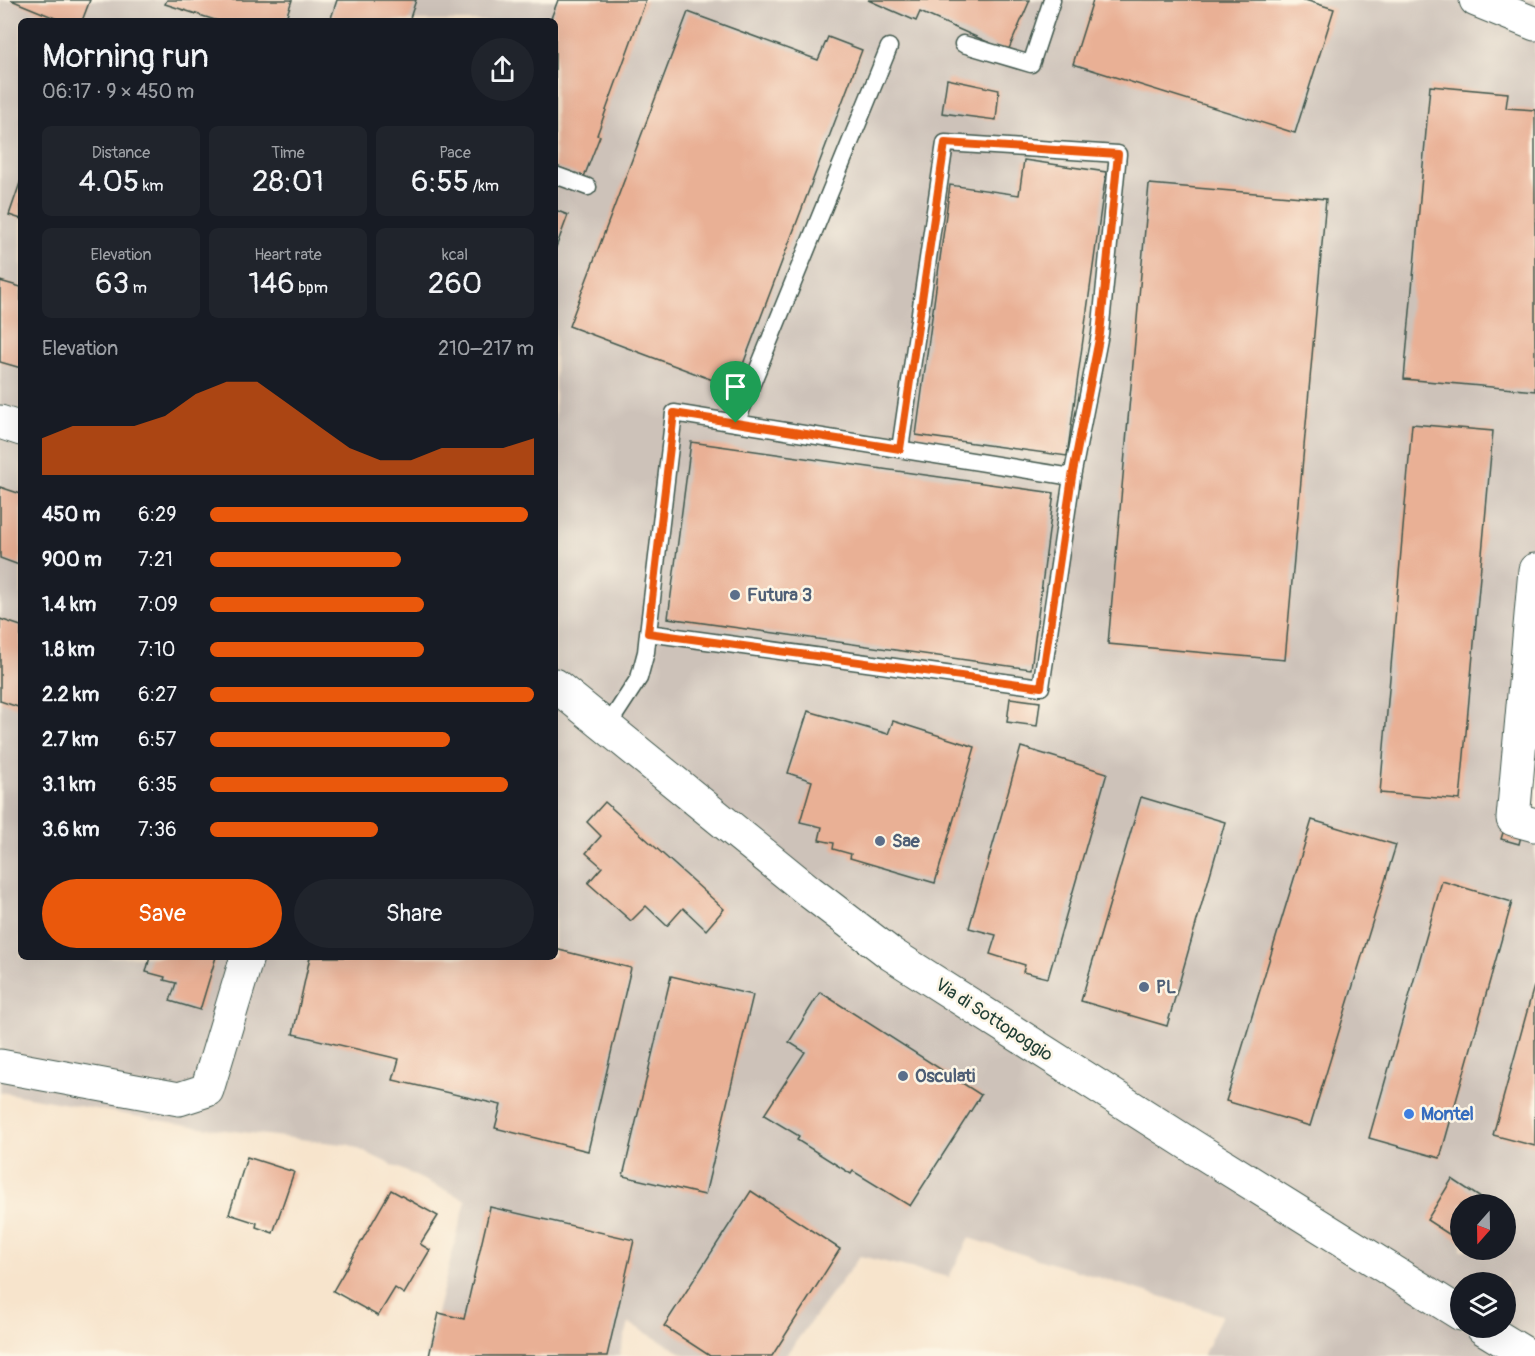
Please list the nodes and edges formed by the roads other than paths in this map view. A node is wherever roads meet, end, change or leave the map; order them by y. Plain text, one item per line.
1 (1052, 0) edge
2 (1476, 0) edge
3 (1535, 24) edge
4 (963, 44) dead end
5 (889, 47) dead end
6 (558, 176) edge
7 (588, 187) dead end
8 (0, 422) edge
9 (736, 423) junction
10 (18, 428) edge
11 (900, 449) junction
12 (1072, 477) junction
13 (1535, 570) edge
14 (648, 633) junction
15 (558, 687) edge
16 (607, 728) junction
17 (1535, 825) edge
18 (246, 960) edge
19 (0, 1066) edge
20 (1450, 1307) edge
21 (1499, 1338) edge
22 (1529, 1356) edge

1 - 4 lane
2 - 3 street
5 - 9 lane
6 - 7 lane
8 - 10 street
9 - 11 lane
9 - 14 lane
11 - 12 lane
11 - 12 lane
12 - 14 lane
13 - 17 street
14 - 16 lane
15 - 16 street, Via di Sottopoggio
16 - 20 street, Via di Sottopoggio
18 - 19 street
21 - 22 street

